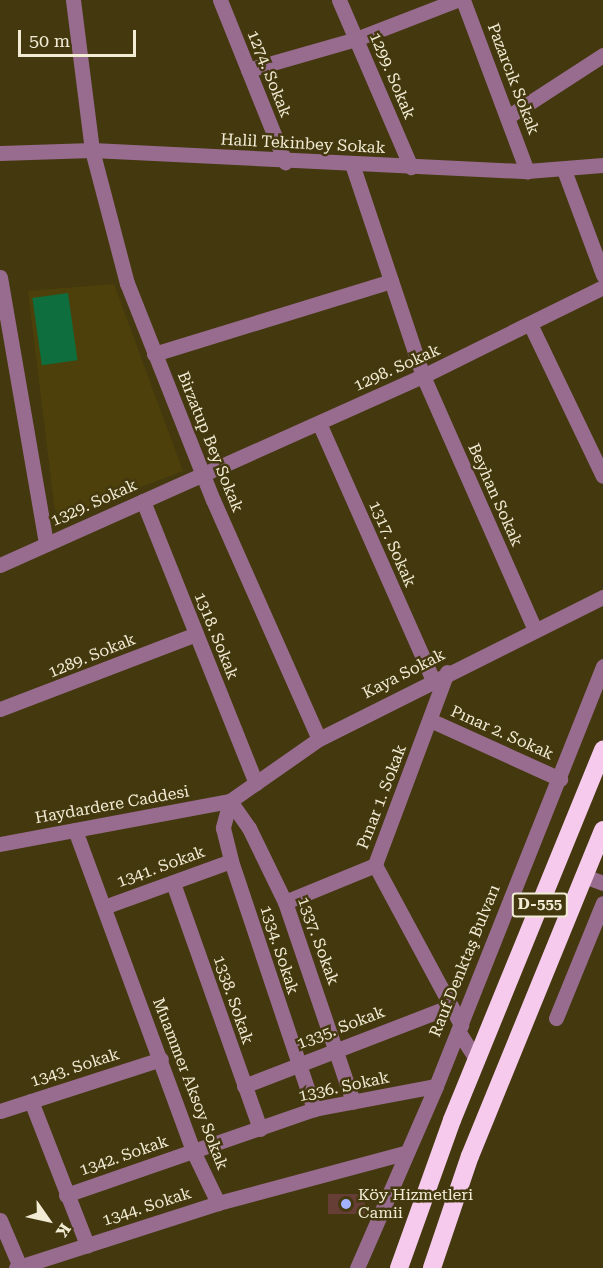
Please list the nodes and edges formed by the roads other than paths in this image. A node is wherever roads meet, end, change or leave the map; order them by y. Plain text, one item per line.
1 (74, 0) edge
2 (220, 0) edge
3 (339, 0) edge
4 (457, 0) edge
5 (463, 0) edge
6 (356, 39) junction
7 (603, 55) edge
8 (248, 70) junction
9 (509, 116) junction
10 (92, 150) junction
11 (0, 153) edge
12 (285, 162) junction
13 (352, 164) junction
14 (603, 165) edge
15 (411, 167) junction
16 (527, 171) junction
17 (564, 171) junction
18 (603, 275) edge
19 (391, 281) junction
20 (0, 282) edge
21 (603, 287) edge
22 (531, 326) junction
23 (154, 354) junction
24 (423, 376) junction
25 (319, 423) junction
26 (202, 475) junction
27 (603, 476) edge
28 (143, 501) junction
29 (46, 544) junction
30 (0, 565) edge
31 (603, 597) edge
32 (534, 628) junction
33 (196, 634) junction
34 (603, 666) edge
35 (447, 672) junction
36 (433, 680) junction
37 (0, 709) edge
38 (430, 720) junction
39 (319, 739) junction
40 (603, 750) edge
41 (560, 779) junction
42 (256, 783) junction
43 (230, 801) junction
44 (75, 830) junction
45 (603, 830) edge
46 (0, 844) edge
47 (231, 861) junction
48 (375, 866) junction
49 (584, 876) junction
50 (173, 883) junction
51 (603, 883) edge
52 (285, 902) junction
53 (603, 903) edge
54 (104, 907) junction
55 (451, 1006) junction
56 (556, 1018) dead end
57 (460, 1028) junction
58 (337, 1049) junction
59 (160, 1059) junction
60 (477, 1060) junction
61 (298, 1064) junction
62 (244, 1086) junction
63 (436, 1086) junction
64 (31, 1101) junction
65 (353, 1102) junction
66 (314, 1109) junction
67 (0, 1111) edge
68 (260, 1129) junction
69 (193, 1151) junction
70 (404, 1153) junction
71 (66, 1195) junction
72 (218, 1203) junction
73 (0, 1220) edge
74 (87, 1245) junction
75 (18, 1267) edge
76 (357, 1268) edge
77 (399, 1268) edge
78 (432, 1268) edge

1 - 10 street, Birzatup Bey Sokak
2 - 8 street, 1274. Sokak
3 - 6 street, 1299. Sokak
4 - 6 street
5 - 9 street, Pazarcık Sokak
6 - 8 street
6 - 15 street, 1299. Sokak
7 - 9 street
8 - 12 street, 1274. Sokak
9 - 16 street, Pazarcık Sokak
10 - 11 street, Halil Tekinbey Sokak
10 - 12 street, Halil Tekinbey Sokak
10 - 23 street, Birzatup Bey Sokak
12 - 13 street, Halil Tekinbey Sokak
13 - 15 street, Halil Tekinbey Sokak
13 - 19 street, Beyhan Sokak
14 - 17 street, Halil Tekinbey Sokak
15 - 16 street, Halil Tekinbey Sokak
16 - 17 street, Halil Tekinbey Sokak
17 - 18 street
19 - 23 street
19 - 24 street, Beyhan Sokak
20 - 29 street
21 - 22 street, 1298. Sokak
22 - 24 street, 1298. Sokak
22 - 27 street
23 - 26 street, Birzatup Bey Sokak
24 - 25 street, 1298. Sokak
24 - 32 street, Beyhan Sokak
25 - 26 street, 1298. Sokak
25 - 36 street, 1317. Sokak
26 - 28 street, 1329. Sokak
26 - 39 street, Birzatup Bey Sokak
28 - 29 street, 1329. Sokak
28 - 33 street, 1318. Sokak
29 - 30 street, 1329. Sokak
31 - 32 street, Kaya Sokak
32 - 35 street, Kaya Sokak
33 - 37 street, 1289. Sokak
33 - 42 street, 1318. Sokak
34 - 41 street, Rauf Denktaş Bulvarı
35 - 36 street, Kaya Sokak
35 - 38 street, Pınar 1. Sokak
36 - 39 street, Kaya Sokak
38 - 41 street, Pınar 2. Sokak
38 - 48 street, Pınar 1. Sokak
39 - 42 street, Kaya Sokak
40 - 60 highway, D-555
41 - 57 street, Rauf Denktaş Bulvarı
42 - 43 street, Kaya Sokak
43 - 44 street, Haydardere Caddesi
43 - 47 street, 1334. Sokak
43 - 52 street, 1337. Sokak
44 - 46 street, Haydardere Caddesi
44 - 54 street, Muammer Aksoy Sokak
45 - 49 highway, D-555
47 - 50 street, 1341. Sokak
47 - 61 street, 1334. Sokak
48 - 52 street
48 - 55 street, Pınar 1. Sokak
49 - 51 street
49 - 78 highway, D-555
50 - 54 street, 1341. Sokak
50 - 62 street, 1338. Sokak
52 - 58 street, 1337. Sokak
53 - 56 street
54 - 59 street, Muammer Aksoy Sokak
55 - 57 street, Pınar 1. Sokak
55 - 58 street, 1335. Sokak
57 - 60 street, Pınar 1. Sokak
57 - 63 street, Rauf Denktaş Bulvarı
58 - 61 street, 1335. Sokak
58 - 65 street, 1337. Sokak
59 - 64 street, 1343. Sokak
59 - 69 street, Muammer Aksoy Sokak
60 - 77 highway, D-555
61 - 62 street, 1335. Sokak
61 - 66 street, 1334. Sokak
62 - 68 street, 1338. Sokak
63 - 65 street, 1336. Sokak
63 - 70 street, Rauf Denktaş Bulvarı
64 - 67 street, 1343. Sokak
64 - 71 street, 1344. Sokak
65 - 66 street, 1336. Sokak
66 - 68 street, 1336. Sokak
68 - 69 street, 1336. Sokak
69 - 71 street, 1342. Sokak
69 - 72 street, Muammer Aksoy Sokak
70 - 72 street
70 - 76 street, Rauf Denktaş Bulvarı
71 - 74 street, 1344. Sokak
72 - 74 street, 1344. Sokak
73 - 75 street
74 - 75 street, 1344. Sokak

